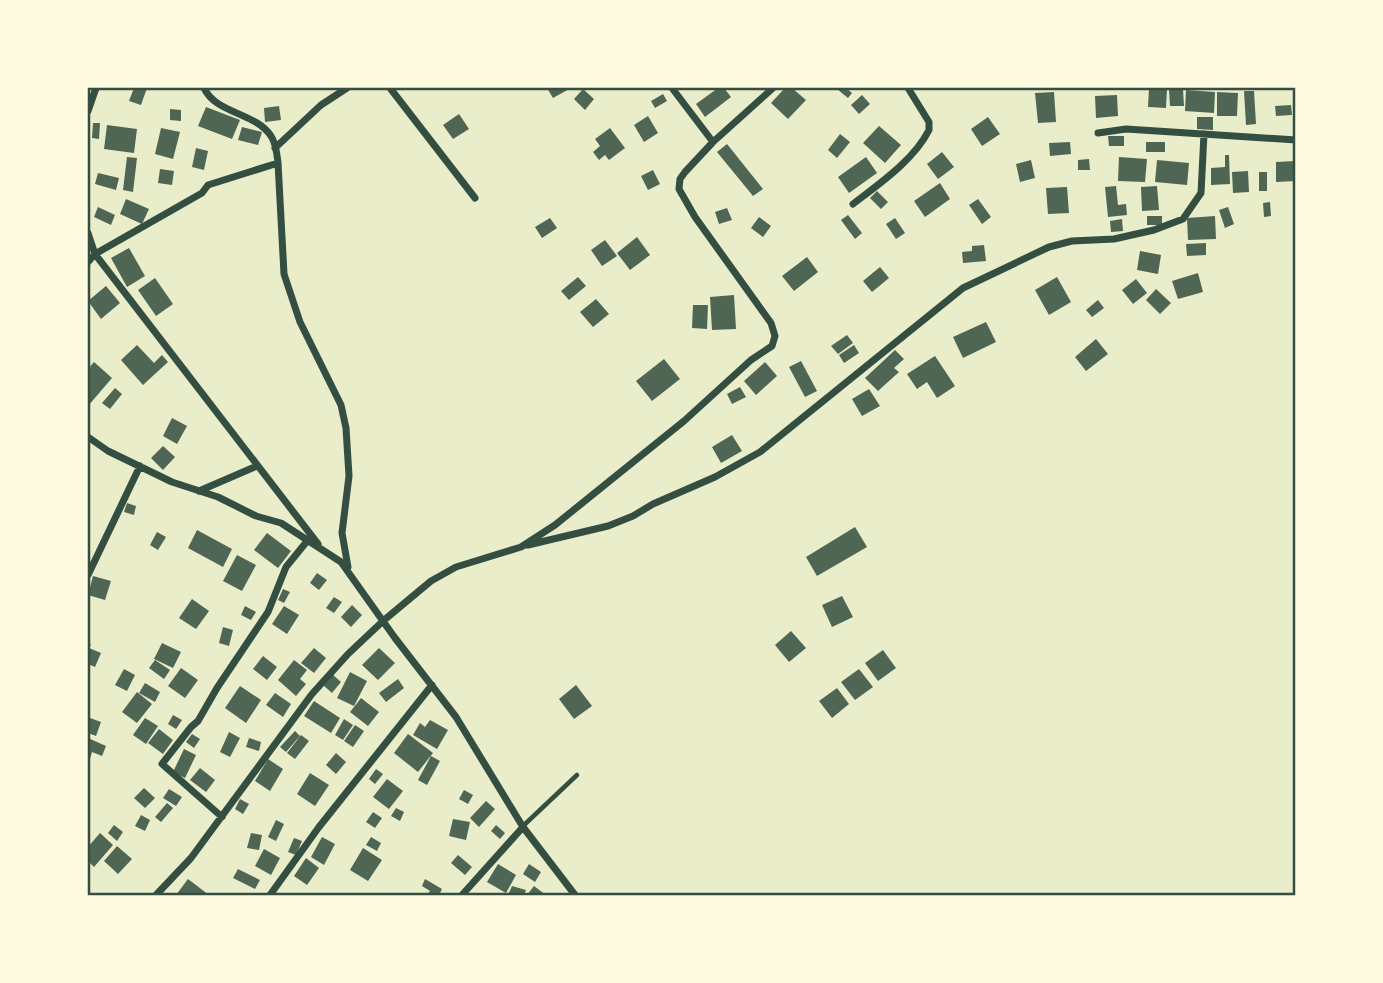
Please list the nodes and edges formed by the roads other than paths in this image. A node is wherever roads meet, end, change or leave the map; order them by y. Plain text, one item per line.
1 (96, 88) edge
2 (204, 88) edge
3 (347, 88) edge
4 (390, 88) edge
5 (672, 88) edge
6 (773, 88) edge
7 (908, 88) edge
8 (88, 111) edge
9 (1098, 133) dead end
10 (1204, 134) junction
11 (1296, 140) edge
12 (713, 142) junction
13 (275, 148) junction
14 (278, 163) junction
15 (475, 198) dead end
16 (853, 204) dead end
17 (88, 233) edge
18 (95, 254) junction
19 (88, 262) edge
20 (88, 437) edge
21 (140, 466) junction
22 (257, 466) junction
23 (199, 491) junction
24 (308, 540) junction
25 (521, 547) junction
26 (323, 550) junction
27 (348, 569) junction
28 (88, 575) edge
29 (383, 621) junction
30 (432, 685) junction
31 (577, 775) dead end
32 (222, 817) junction
33 (523, 827) junction
34 (156, 895) edge
35 (270, 895) edge
36 (462, 895) edge
37 (575, 895) edge

1 - 8 street
2 - 13 street
3 - 13 street
4 - 15 street
5 - 12 street
6 - 12 street
7 - 16 street
9 - 10 street
10 - 11 street
10 - 25 street
12 - 25 street
13 - 14 street
14 - 18 street
14 - 27 street
17 - 18 street
18 - 19 street
18 - 22 street
20 - 21 street
21 - 23 street
21 - 28 street
22 - 23 street
22 - 26 street
23 - 24 street
24 - 26 street
24 - 32 street
25 - 29 street
26 - 27 street
27 - 29 street
29 - 30 street
29 - 32 street
30 - 33 street
30 - 35 street
31 - 33 lane
32 - 34 street
33 - 36 street
33 - 37 street

